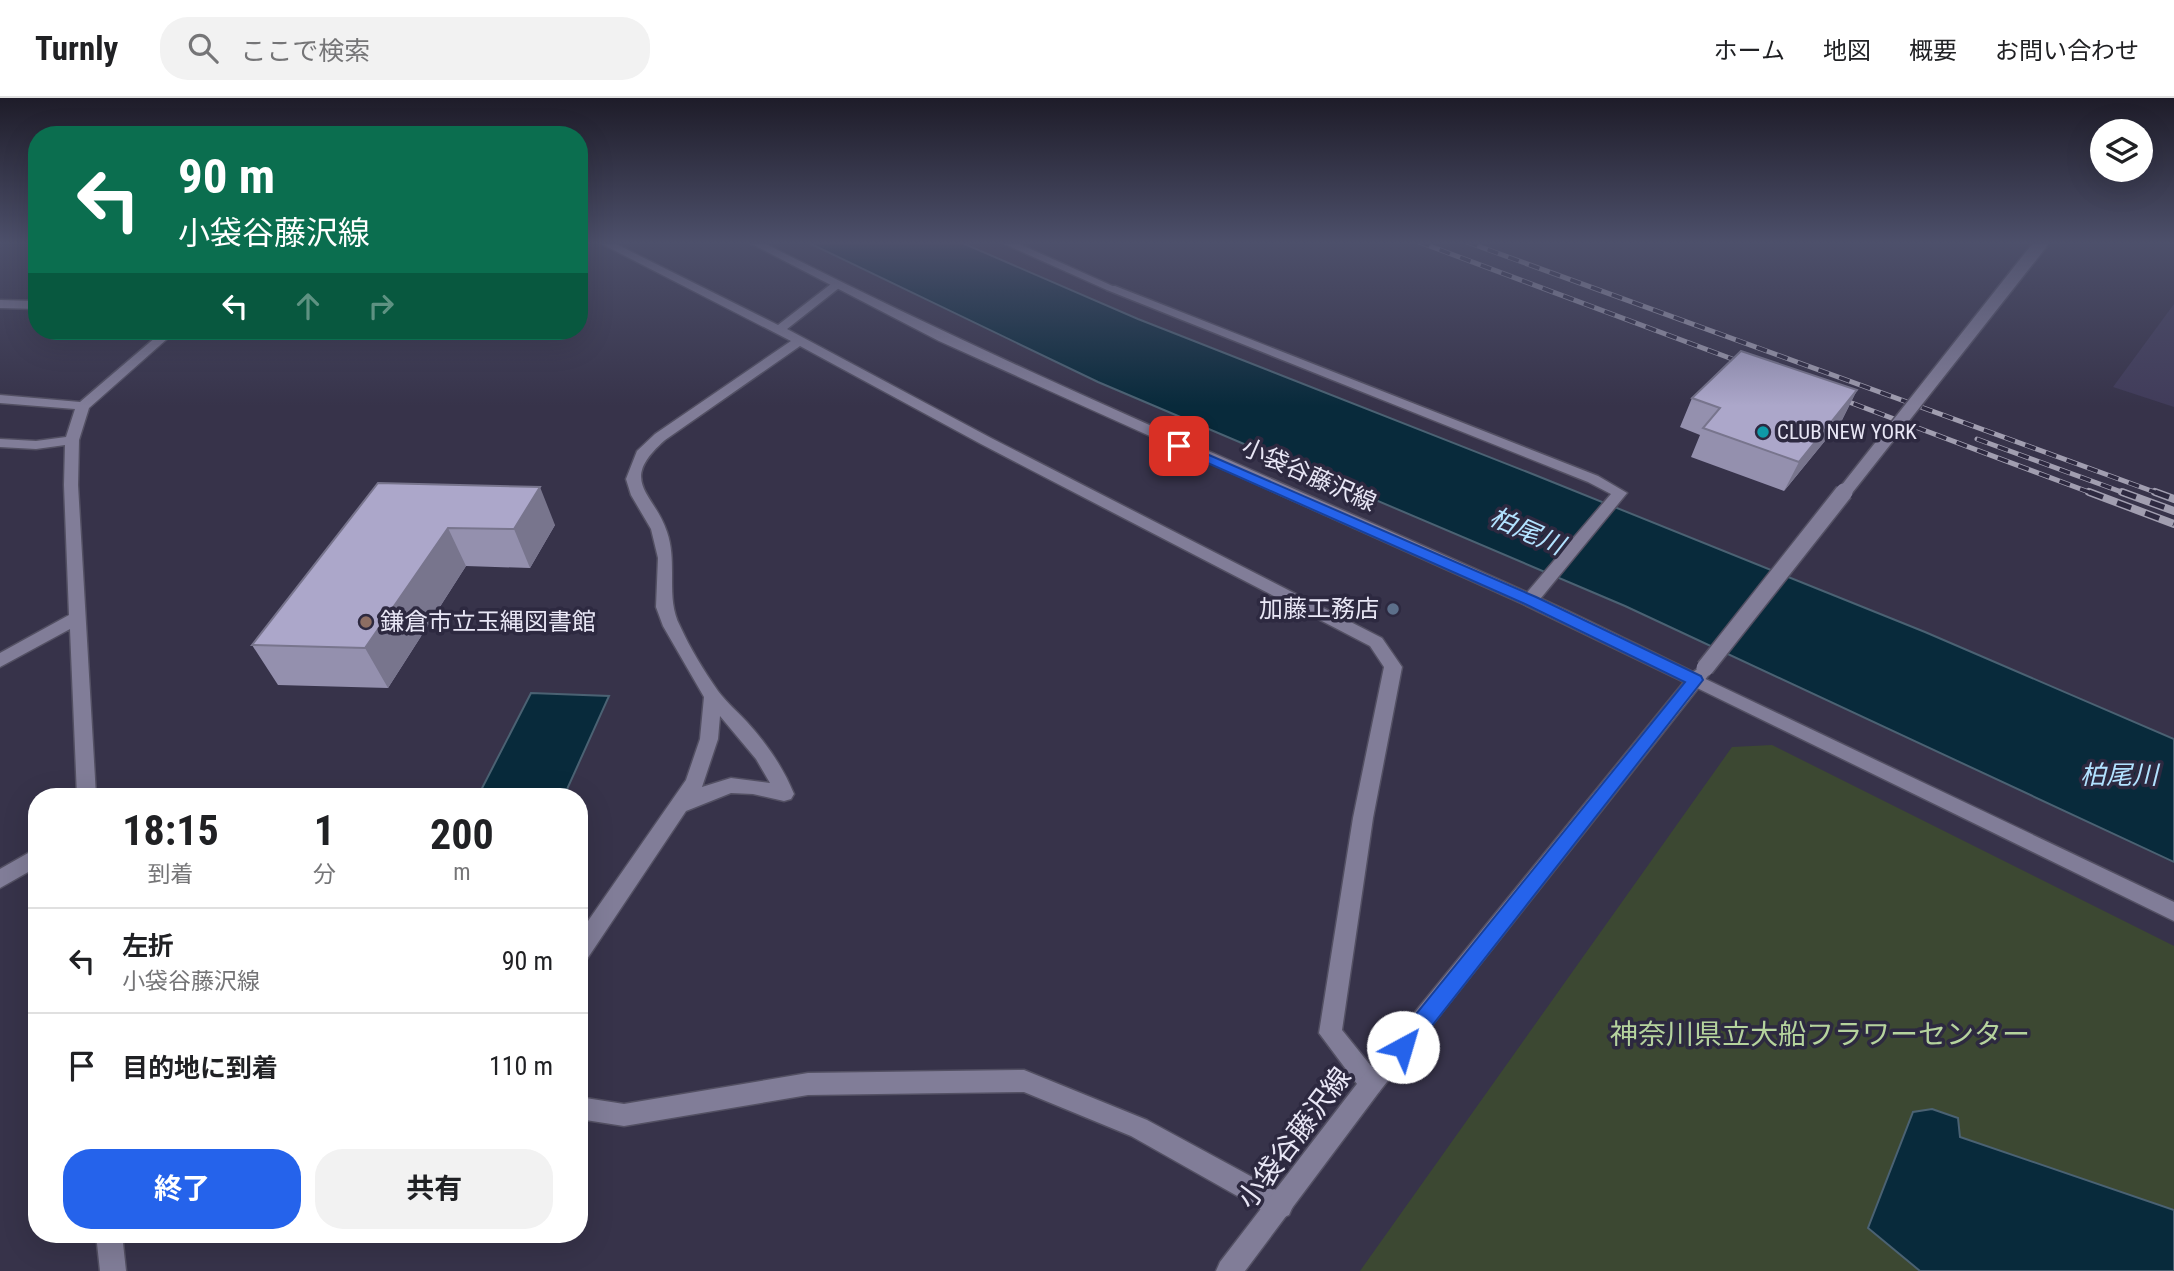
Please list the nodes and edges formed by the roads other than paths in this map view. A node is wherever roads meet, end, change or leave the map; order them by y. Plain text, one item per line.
1 (712, 297) edge
2 (821, 297) edge
3 (858, 297) edge
4 (1132, 297) edge
5 (1999, 297) edge
6 (0, 304) edge
7 (28, 305) edge
8 (779, 330) junction
9 (160, 340) edge
10 (798, 342) junction
11 (0, 399) edge
12 (83, 406) junction
13 (72, 440) junction
14 (0, 443) edge
15 (1534, 595) junction
16 (79, 617) junction
17 (0, 661) edge
18 (1700, 674) junction
19 (713, 697) junction
20 (86, 788) edge
21 (678, 806) junction
22 (28, 862) edge
23 (0, 880) edge
24 (2174, 912) edge
25 (588, 939) edge
26 (1371, 1084) junction
27 (588, 1109) edge
28 (1280, 1206) junction
29 (111, 1243) edge
30 (113, 1271) edge
31 (1228, 1271) edge

1 - 8 street
2 - 8 street
3 - 15 street, 小袋谷藤沢線
4 - 15 street
5 - 18 street, 小袋谷藤沢線, bridge
6 - 7 street
8 - 10 street
9 - 12 street
10 - 19 street
10 - 26 street
11 - 12 street
12 - 13 street
13 - 14 street
13 - 16 street
15 - 18 street, 小袋谷藤沢線
16 - 17 street
16 - 20 street
18 - 24 street
18 - 26 street, 小袋谷藤沢線
19 - 21 street
19 - 21 street
21 - 25 street
22 - 23 street
26 - 28 street, 小袋谷藤沢線
27 - 28 street
28 - 31 street, 小袋谷藤沢線
29 - 30 street

